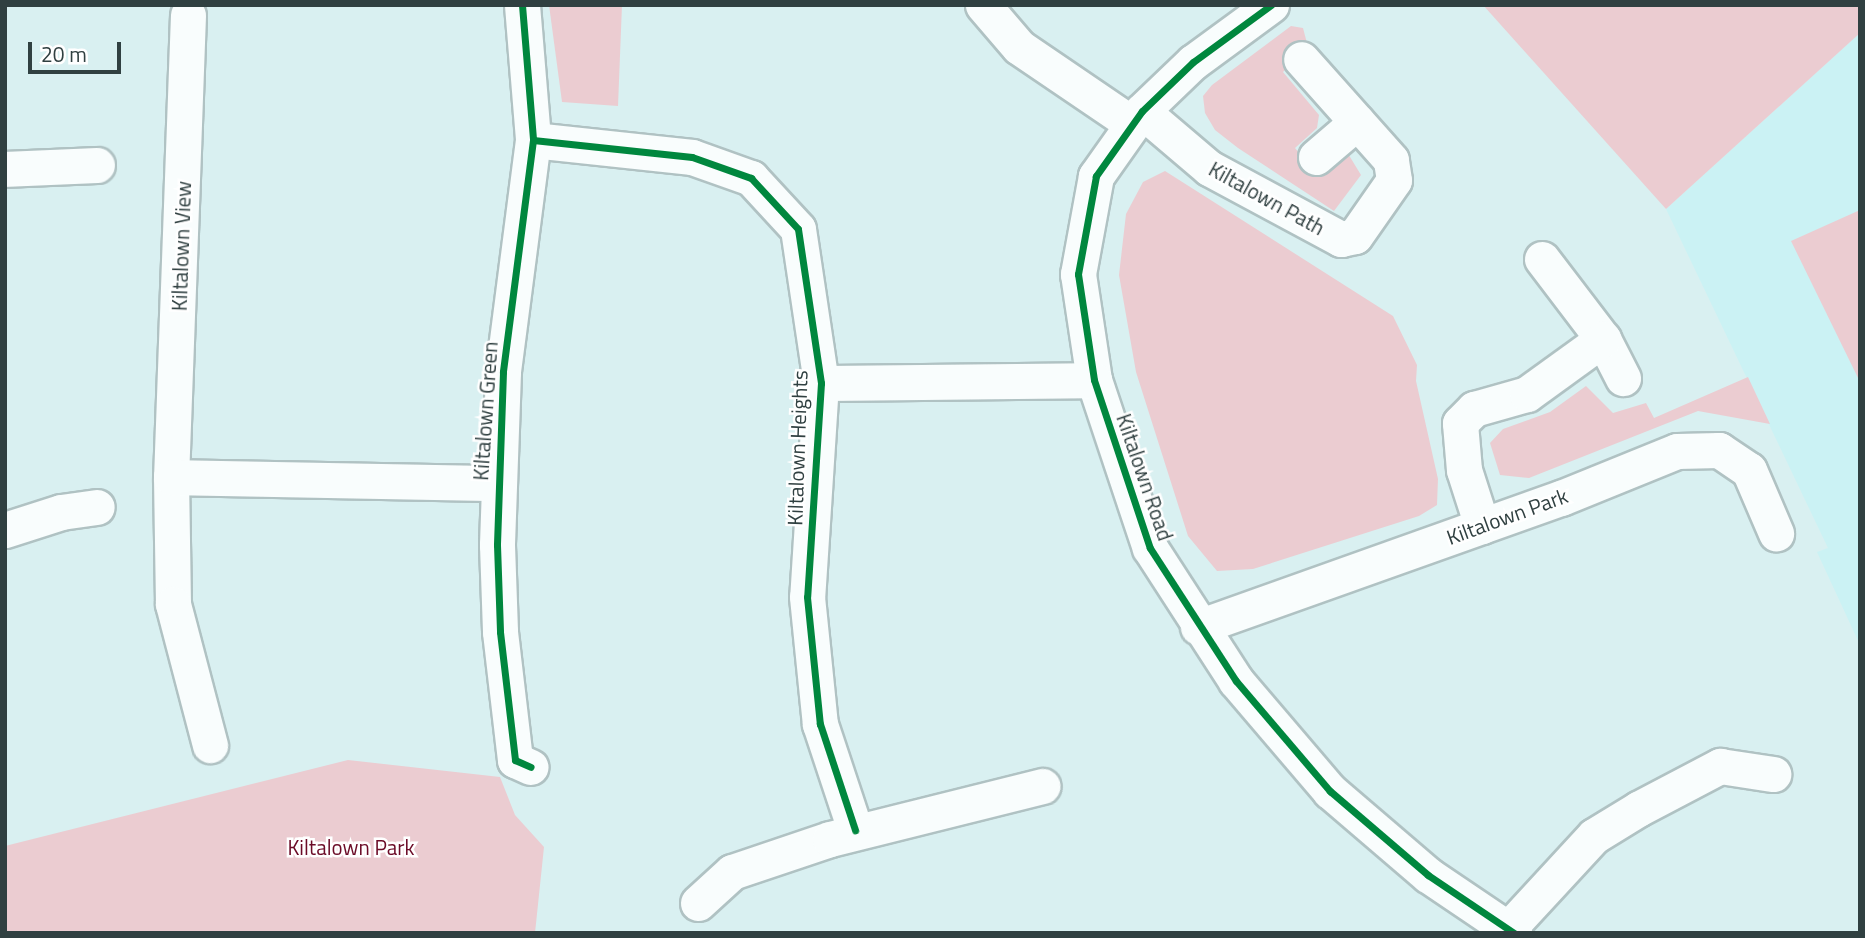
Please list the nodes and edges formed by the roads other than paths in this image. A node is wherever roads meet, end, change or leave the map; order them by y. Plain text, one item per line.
1 (522, 5) edge
2 (983, 5) edge
3 (1271, 5) edge
4 (188, 15) dead end
5 (1301, 59) dead end
6 (1136, 117) junction
7 (1357, 122) junction
8 (533, 140) junction
9 (1316, 157) dead end
10 (97, 165) dead end
11 (5, 169) edge
12 (1542, 259) dead end
13 (1603, 339) junction
14 (1623, 378) dead end
15 (1094, 380) junction
16 (821, 383) junction
17 (172, 477) junction
18 (497, 483) junction
19 (97, 507) dead end
20 (1482, 526) junction
21 (5, 530) edge
22 (1776, 533) dead end
23 (1198, 626) junction
24 (210, 745) dead end
25 (531, 767) dead end
26 (1773, 774) dead end
27 (1042, 786) dead end
28 (855, 830) junction
29 (698, 903) dead end
30 (1511, 930) edge

1 - 8 street, Kiltalown Green
2 - 6 street, Kiltalown Path
3 - 6 street, Kiltalown Road
4 - 17 street, Kiltalown View
5 - 7 street, Kiltalown Path
6 - 7 street, Kiltalown Path
6 - 15 street, Kiltalown Road
7 - 9 street
8 - 16 street, Kiltalown Heights
8 - 18 street, Kiltalown Green
10 - 11 street
12 - 13 street
13 - 14 street
13 - 20 street
15 - 16 street, Kiltalown Heights
15 - 23 street, Kiltalown Road
16 - 28 street, Kiltalown Heights
17 - 18 street
17 - 24 street, Kiltalown View
18 - 25 street, Kiltalown Green
19 - 21 street
20 - 22 street, Kiltalown Park
20 - 23 street, Kiltalown Park
23 - 30 street, Kiltalown Road
26 - 30 street
27 - 28 street
28 - 29 street

